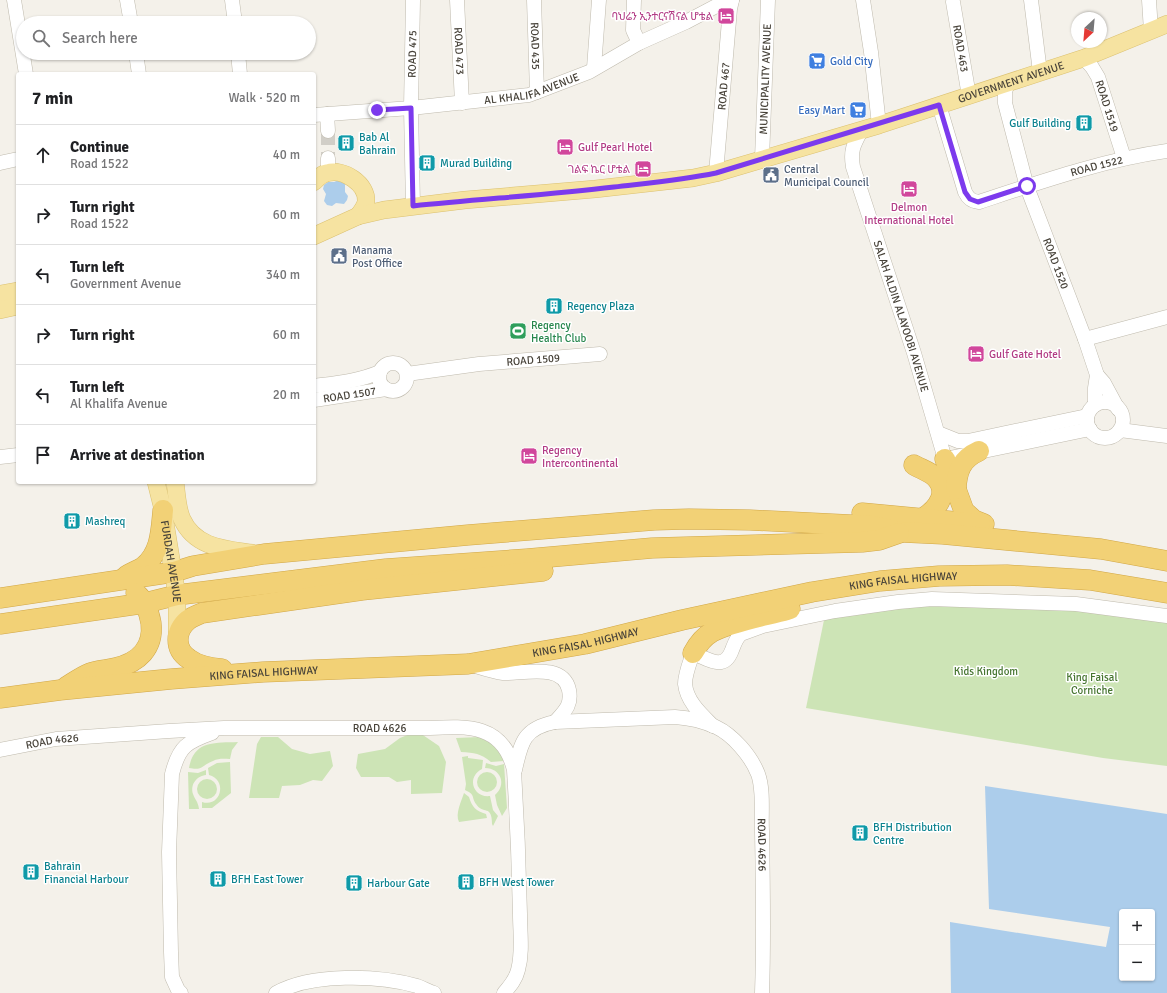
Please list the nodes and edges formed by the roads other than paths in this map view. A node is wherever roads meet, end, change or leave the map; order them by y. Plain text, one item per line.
1 (14, 0) edge
2 (127, 0) edge
3 (232, 0) edge
4 (413, 0) edge
5 (457, 0) edge
6 (534, 0) edge
7 (599, 0) edge
8 (638, 0) edge
9 (732, 0) edge
10 (768, 0) edge
11 (863, 0) edge
12 (1031, 0) edge
13 (1149, 0) edge
14 (953, 2) dead end
15 (701, 6) edge
16 (17, 16) edge
17 (130, 16) edge
18 (234, 16) edge
19 (1167, 24) edge
20 (1151, 31) junction
21 (639, 43) junction
22 (1084, 58) junction
23 (24, 60) edge
24 (137, 60) edge
25 (239, 60) edge
26 (594, 68) junction
27 (26, 72) edge
28 (139, 72) edge
29 (240, 72) edge
30 (1040, 72) junction
31 (1008, 82) junction
32 (537, 92) junction
33 (969, 96) junction
34 (462, 103) junction
35 (939, 105) junction
36 (411, 108) junction
37 (321, 114) edge
38 (879, 125) junction
39 (862, 129) junction
40 (328, 131) tunnel mouth
41 (1167, 151) edge
42 (1124, 158) junction
43 (16, 159) edge
44 (762, 159) junction
45 (0, 163) edge
46 (323, 171) edge
47 (716, 173) junction
48 (1027, 186) junction
49 (413, 206) junction
50 (358, 216) junction
51 (316, 235) edge
52 (16, 291) edge
53 (0, 294) edge
54 (16, 306) edge
55 (0, 310) edge
56 (1167, 317) edge
57 (1086, 339) junction
58 (600, 354) dead end
59 (380, 372) junction
60 (406, 373) junction
61 (1097, 375) junction
62 (316, 386) edge
63 (386, 390) junction
64 (316, 400) edge
65 (1118, 408) junction
66 (1091, 417) junction
67 (1120, 430) junction
68 (938, 433) junction
69 (1167, 436) edge
70 (979, 451) junction
71 (16, 455) edge
72 (0, 457) edge
73 (945, 459) junction
74 (914, 465) dead end
75 (157, 484) edge
76 (175, 484) edge
77 (956, 489) junction
78 (171, 508) junction
79 (923, 518) junction
80 (750, 520) junction
81 (984, 524) junction
82 (901, 532) junction
83 (652, 548) junction
84 (1101, 549) junction
85 (264, 554) junction
86 (1167, 561) edge
87 (174, 572) junction
88 (115, 581) junction
89 (812, 592) junction
90 (1167, 593) edge
91 (177, 595) junction
92 (0, 598) edge
93 (145, 603) junction
94 (1167, 616) edge
95 (0, 624) edge
96 (177, 642) junction
97 (693, 653) junction
98 (468, 664) junction
99 (263, 672) junction
100 (60, 690) junction
101 (0, 698) edge
102 (555, 722) junction
103 (713, 726) junction
104 (224, 728) junction
105 (0, 750) edge
106 (514, 770) junction
107 (763, 990) edge
108 (504, 991) edge
109 (181, 993) edge
110 (275, 993) edge
111 (434, 993) edge

1 - 16 street
2 - 17 street
3 - 18 street
4 - 36 street, ROAD 475
5 - 34 street, ROAD 473
6 - 32 street, ROAD 435
7 - 26 street
8 - 21 street
9 - 15 street, AL KHALIFA AVENUE
9 - 47 street, ROAD 467
10 - 44 street, MUNICIPALITY AVENUE
11 - 38 street
12 - 30 street
13 - 20 street
14 - 33 street, ROAD 463
15 - 21 street, AL KHALIFA AVENUE
19 - 20 main road, GOVERNMENT AVENUE
20 - 22 main road, GOVERNMENT AVENUE
21 - 26 street, AL KHALIFA AVENUE
22 - 30 main road, GOVERNMENT AVENUE
22 - 42 street, ROAD 1519
23 - 27 street
24 - 28 street
25 - 29 street
26 - 32 street, AL KHALIFA AVENUE
30 - 31 main road, GOVERNMENT AVENUE
31 - 33 main road, GOVERNMENT AVENUE
31 - 48 street
32 - 34 street, AL KHALIFA AVENUE
33 - 35 main road, GOVERNMENT AVENUE
34 - 36 street, AL KHALIFA AVENUE
35 - 38 main road, GOVERNMENT AVENUE
35 - 48 street, ROAD 1522
36 - 37 street, AL KHALIFA AVENUE
36 - 49 street, ROAD 475
37 - 40 street
38 - 39 main road, GOVERNMENT AVENUE
39 - 44 main road, GOVERNMENT AVENUE
39 - 68 street, SALAH ALDIN ALAYOOBI AVENUE
41 - 42 street, ROAD 1522
42 - 48 street, ROAD 1522
43 - 45 street
44 - 47 main road, GOVERNMENT AVENUE
46 - 50 main road
47 - 49 main road, GOVERNMENT AVENUE
48 - 57 street, ROAD 1520
49 - 50 main road, GOVERNMENT AVENUE
50 - 51 main road, GOVERNMENT AVENUE
52 - 53 main road
54 - 55 main road
56 - 57 street
57 - 61 street, ROAD 1520
58 - 60 street, ROAD 1509
59 - 60 street
59 - 62 street, ROAD 1507
59 - 63 street
60 - 63 street
61 - 65 street, ROAD 1520
61 - 66 street, ROAD 1520
63 - 64 street, ROAD 1507
65 - 66 street
65 - 67 street
66 - 67 street
66 - 68 street
66 - 70 street
67 - 69 street
68 - 73 street, SALAH ALDIN ALAYOOBI AVENUE
70 - 73 street
70 - 77 highway
71 - 72 street
73 - 77 highway
74 - 79 highway
75 - 78 main road, FURDAH AVENUE
76 - 78 main road, FURDAH AVENUE
77 - 81 highway
78 - 85 main road
78 - 87 main road, FURDAH AVENUE
78 - 88 highway
79 - 80 highway
79 - 81 highway
80 - 82 highway
80 - 85 highway
81 - 84 highway
82 - 83 highway
82 - 84 highway
83 - 91 highway
83 - 96 highway
84 - 86 highway
85 - 87 highway
87 - 88 highway
87 - 91 main road, FURDAH AVENUE
88 - 92 highway
88 - 93 highway
89 - 90 highway, KING FAISAL HIGHWAY
89 - 97 highway
89 - 98 highway, KING FAISAL HIGHWAY
91 - 93 highway
91 - 96 main road, FURDAH AVENUE
93 - 95 highway
93 - 100 highway
94 - 97 street, KING FAISAL HIGHWAY
96 - 99 highway
97 - 103 street, ROAD 4626
98 - 99 highway, KING FAISAL HIGHWAY
98 - 102 street
99 - 100 highway, KING FAISAL HIGHWAY
100 - 101 highway, KING FAISAL HIGHWAY
102 - 103 street, ROAD 4626
102 - 106 street, ROAD 4626
103 - 107 street, ROAD 4626
104 - 105 street, ROAD 4626
104 - 106 street, ROAD 4626
104 - 109 street, ROAD 4626
106 - 108 street, ROAD 4626
110 - 111 street

